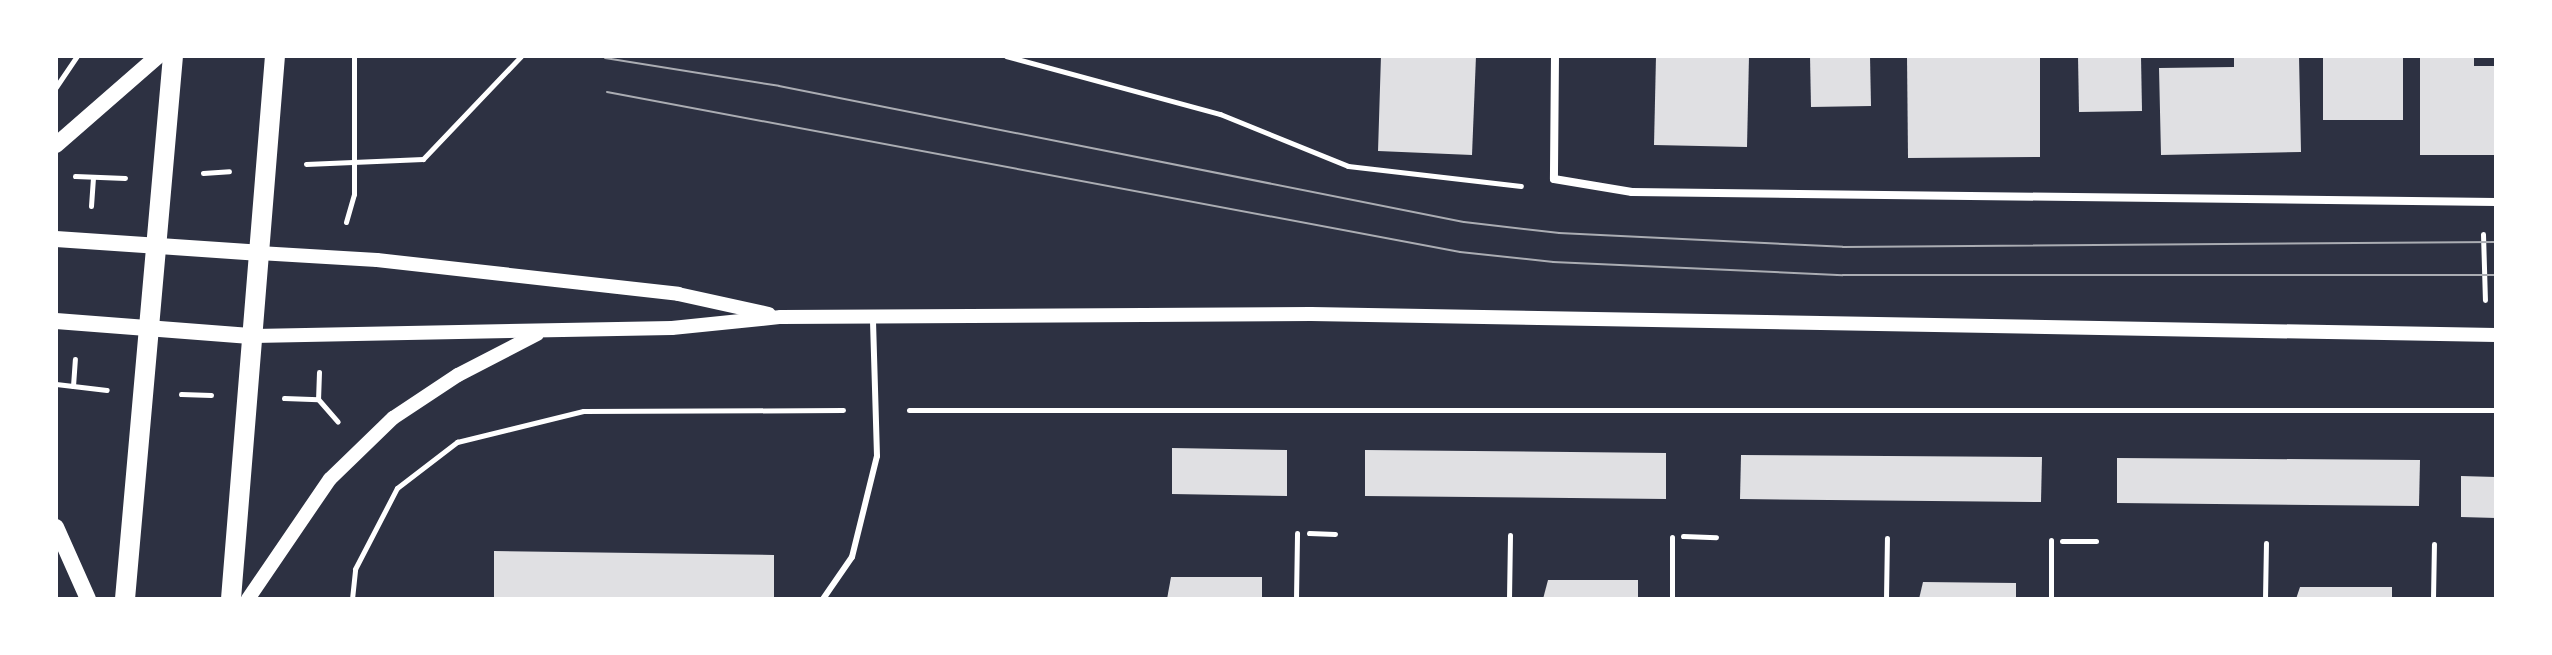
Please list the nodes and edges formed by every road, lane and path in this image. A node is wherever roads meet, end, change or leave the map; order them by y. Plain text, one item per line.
1 (77, 56) edge
2 (158, 56) edge
3 (173, 56) edge
4 (275, 56) edge
5 (354, 56) edge
6 (521, 56) edge
7 (1006, 56) edge
8 (1555, 56) edge
9 (56, 87) edge
10 (56, 145) edge
11 (1554, 179) junction
12 (2443, 202) junction
13 (2496, 202) edge
14 (56, 239) edge
15 (156, 247) junction
16 (259, 253) junction
17 (2496, 308) edge
18 (873, 316) junction
19 (781, 317) junction
20 (56, 321) edge
21 (148, 330) junction
22 (541, 332) junction
23 (2496, 335) edge
24 (253, 336) junction
25 (56, 384) edge
26 (142, 393) junction
27 (249, 396) junction
28 (318, 399) dead end
29 (876, 410) junction
30 (2496, 410) edge
31 (56, 527) edge
32 (1297, 533) dead end
33 (1309, 533) dead end
34 (1335, 534) dead end
35 (1510, 535) dead end
36 (1683, 536) dead end
37 (1672, 537) dead end
38 (1716, 537) dead end
39 (1887, 538) dead end
40 (2051, 540) dead end
41 (2062, 541) dead end
42 (2096, 541) dead end
43 (2266, 543) dead end
44 (2434, 544) dead end
45 (88, 599) edge
46 (125, 599) edge
47 (231, 599) edge
48 (248, 599) edge
49 (352, 599) edge
50 (823, 599) edge
51 (1296, 599) edge
52 (1509, 599) edge
53 (1672, 599) edge
54 (1886, 599) edge
55 (2051, 599) edge
56 (2265, 599) edge
57 (2433, 599) edge

1 - 9 path
2 - 10 main road
3 - 15 main road
4 - 16 main road
5 - 6 path
7 - 11 path
8 - 11 street
11 - 12 street
12 - 13 street
12 - 17 path
14 - 15 main road
15 - 16 main road
15 - 21 main road
16 - 19 street
16 - 24 main road
18 - 19 street
18 - 23 street
18 - 29 lane
19 - 22 street
20 - 21 main road
21 - 24 main road
21 - 26 main road
22 - 24 street
22 - 48 street
24 - 27 main road
25 - 26 path
26 - 27 path
26 - 46 main road
27 - 28 path
27 - 47 main road
29 - 30 path
29 - 49 path
29 - 50 lane
31 - 45 main road
32 - 51 path
33 - 34 path
35 - 52 path
36 - 38 path
37 - 53 path
39 - 54 path
40 - 55 path
41 - 42 path
43 - 56 path
44 - 57 path

